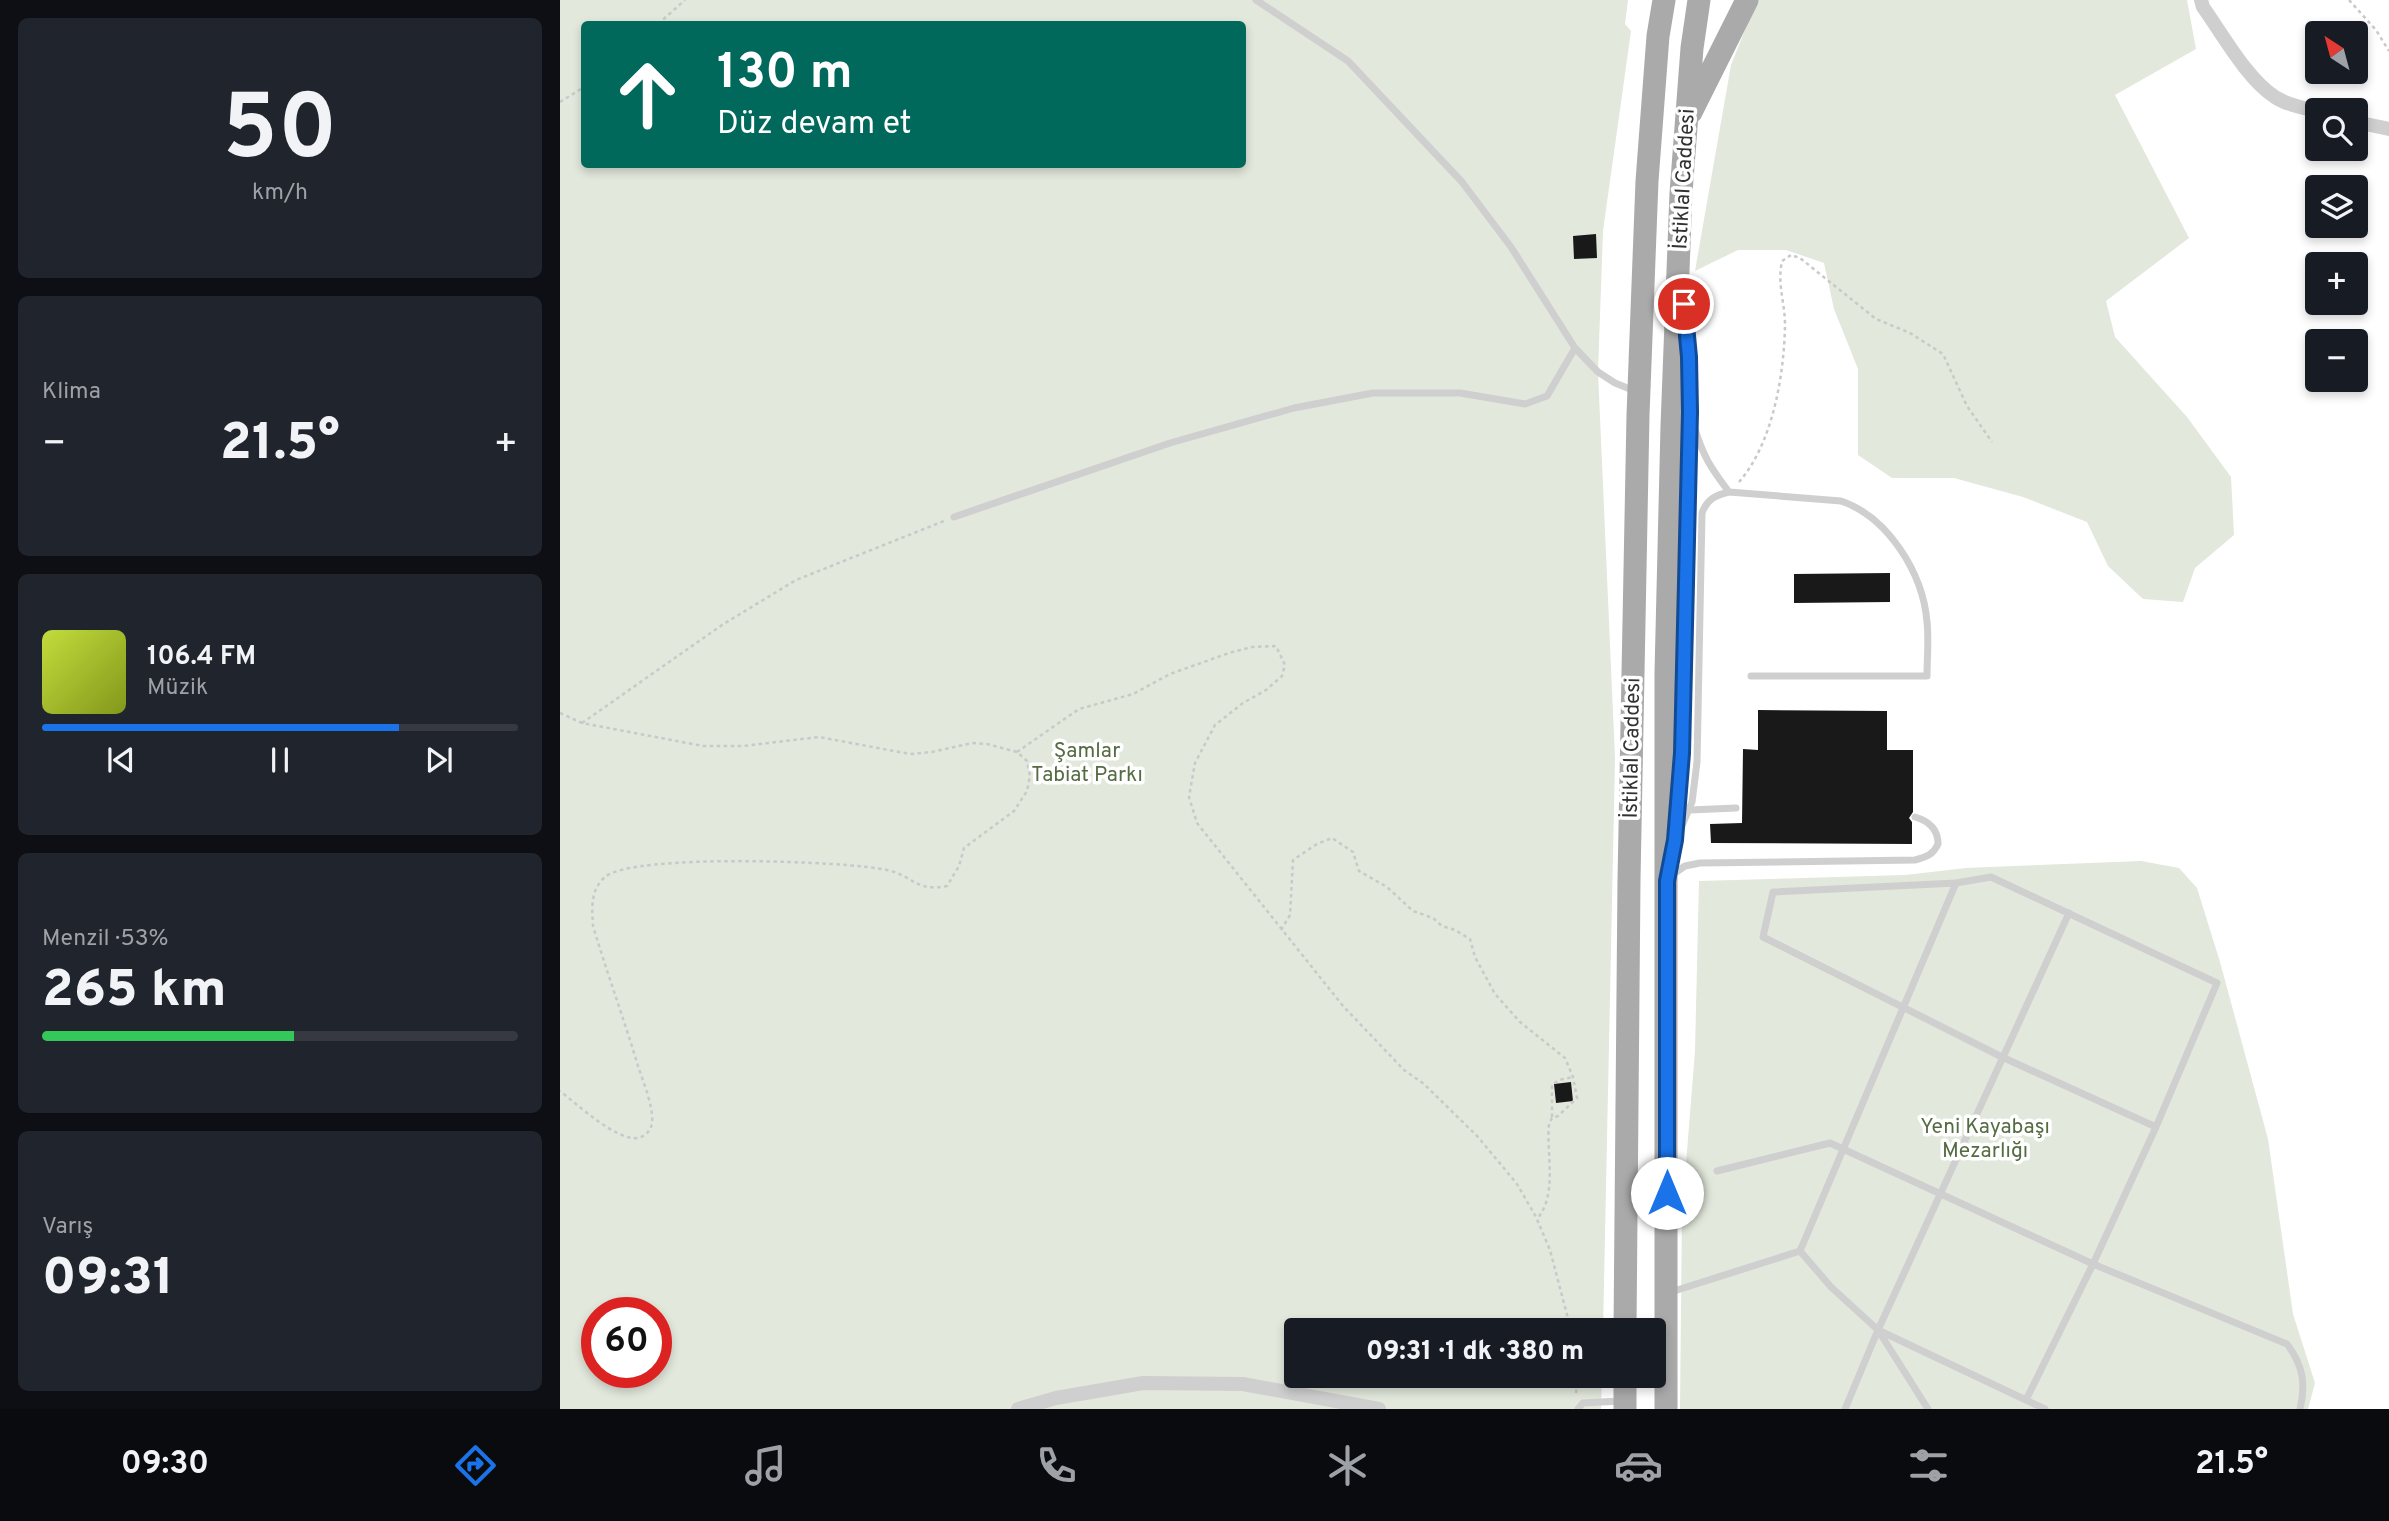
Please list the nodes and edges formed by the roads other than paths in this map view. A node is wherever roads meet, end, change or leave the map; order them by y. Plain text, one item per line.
1 (1256, 0) edge
2 (1664, 0) edge
3 (1699, 0) edge
4 (1747, 0) edge
5 (2201, 0) edge
6 (2305, 107) edge
7 (1686, 121) junction
8 (2368, 125) edge
9 (2389, 129) edge
10 (1679, 250) junction
11 (1575, 348) junction
12 (1639, 393) junction
13 (1690, 412) junction
14 (1729, 492) junction
15 (954, 517) road end
16 (1751, 676) dead end
17 (1736, 808) dead end
18 (1690, 810) junction
19 (1915, 817) dead end
20 (1675, 840) junction
21 (1667, 881) junction
22 (1956, 883) junction
23 (2069, 913) junction
24 (1903, 1007) junction
25 (2002, 1056) junction
26 (2156, 1127) junction
27 (1843, 1149) junction
28 (1717, 1171) dead end
29 (1941, 1194) junction
30 (1800, 1251) junction
31 (2093, 1264) junction
32 (1667, 1293) junction
33 (1625, 1318) edge
34 (1878, 1330) junction
35 (2026, 1400) junction
36 (1625, 1405) edge
37 (1017, 1409) edge
38 (1379, 1409) edge
39 (1578, 1409) edge
40 (1666, 1409) edge
41 (1844, 1409) edge
42 (1928, 1409) edge
43 (2045, 1409) edge
44 (2300, 1409) edge

1 - 11 lane
2 - 12 main road, İstiklal Caddesi
3 - 7 main road, İstiklal Caddesi
4 - 7 main road
5 - 6 street
7 - 10 main road, İstiklal Caddesi
8 - 9 street
10 - 13 street
10 - 21 main road, İstiklal Caddesi
11 - 12 lane
11 - 15 lane
12 - 33 main road, İstiklal Caddesi
13 - 14 lane
13 - 20 street
14 - 16 lane
14 - 18 lane
17 - 18 lane
18 - 20 lane
19 - 21 lane
20 - 21 street
21 - 32 main road, İstiklal Caddesi
22 - 23 lane
22 - 24 lane
22 - 24 lane
23 - 25 lane
23 - 26 lane
24 - 25 lane
24 - 27 lane
25 - 26 lane
25 - 29 lane
26 - 31 lane
27 - 28 lane
27 - 29 lane
27 - 30 lane
29 - 31 lane
29 - 34 lane
30 - 32 lane
30 - 34 lane
31 - 35 lane
31 - 44 lane
32 - 40 main road, İstiklal Caddesi
34 - 35 lane
34 - 41 lane
34 - 42 lane
35 - 43 lane
36 - 39 lane
37 - 38 street

